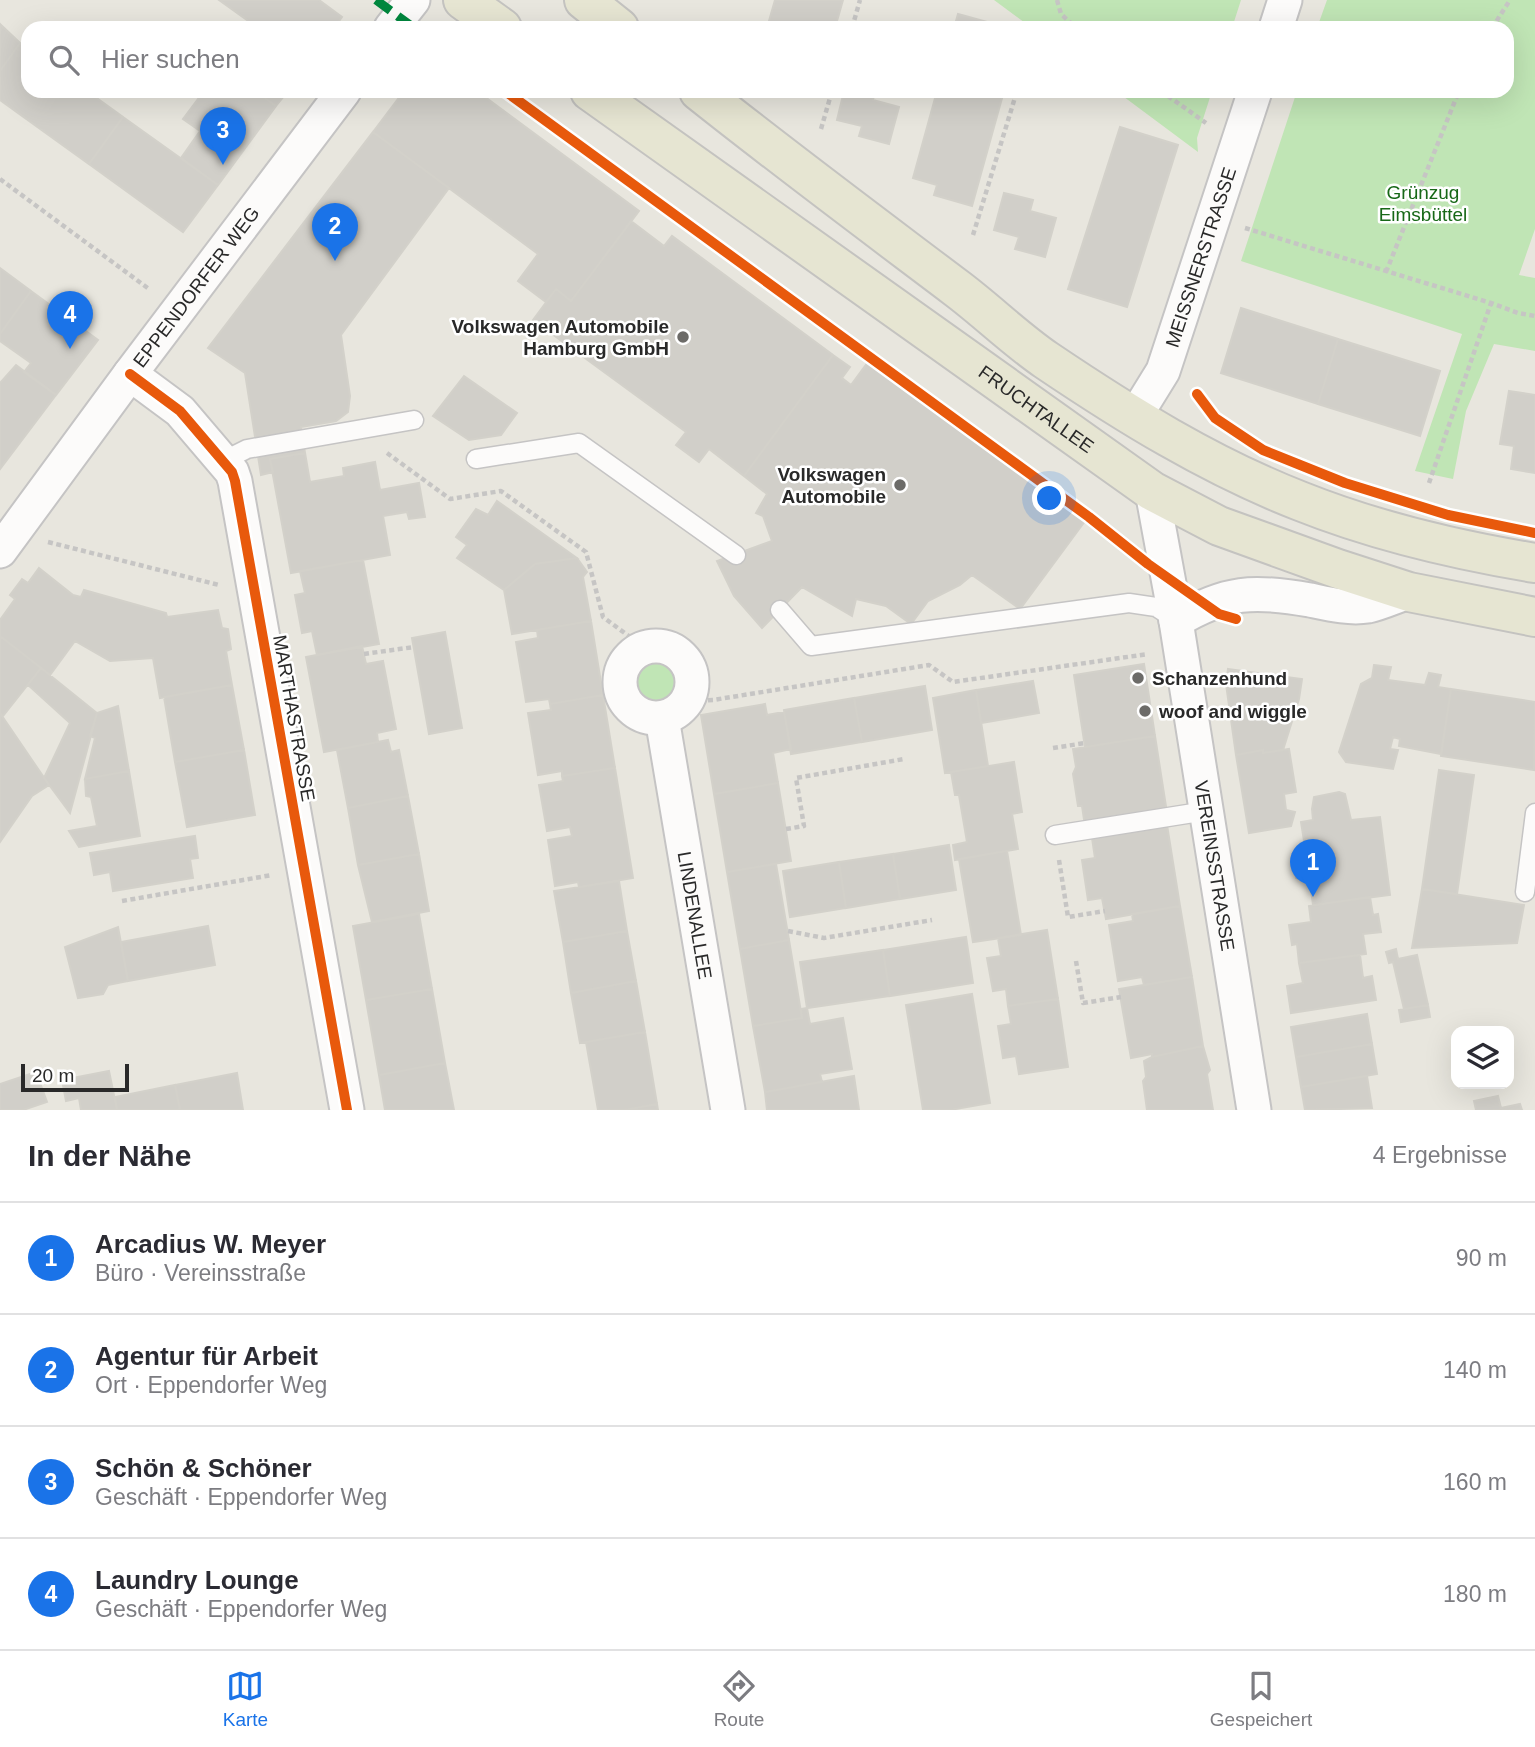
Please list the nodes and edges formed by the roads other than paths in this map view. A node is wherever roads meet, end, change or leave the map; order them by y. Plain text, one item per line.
1 (412, 0) edge
2 (463, 0) edge
3 (584, 0) edge
4 (1285, 0) edge
5 (396, 21) edge
6 (492, 21) edge
7 (610, 21) edge
8 (1278, 21) edge
9 (339, 98) edge
10 (600, 98) edge
11 (708, 98) edge
12 (1253, 98) edge
13 (130, 374) junction
14 (1134, 418) junction
15 (414, 420) dead end
16 (476, 459) dead end
17 (223, 461) junction
18 (1152, 491) junction
19 (0, 551) edge
20 (736, 555) dead end
21 (1535, 563) edge
22 (1409, 592) junction
23 (780, 610) dead end
24 (1535, 617) edge
25 (1176, 621) junction
26 (674, 710) junction
27 (1206, 811) junction
28 (1535, 813) edge
29 (1055, 835) road end
30 (1525, 892) dead end
31 (346, 1110) edge
32 (728, 1110) edge
33 (1254, 1110) edge

1 - 5 street
2 - 6 main road
3 - 7 main road
4 - 8 street
9 - 13 street, EPPENDORFER WEG
10 - 18 main road, FRUCHTALLEE
11 - 14 main road
12 - 14 street, MEISSNERSTRASSE
13 - 17 street, MARTHASTRASSE
13 - 19 street, EPPENDORFER WEG
14 - 21 main road
15 - 17 lane
16 - 20 lane
17 - 31 street, MARTHASTRASSE
18 - 22 main road, FRUCHTALLEE
18 - 25 street, VEREINSSTRASSE
22 - 24 main road, FRUCHTALLEE
22 - 25 street
23 - 25 lane
25 - 27 street, VEREINSSTRASSE
26 - 26 street, LINDENALLEE
26 - 32 street, LINDENALLEE
27 - 29 lane
27 - 33 street, VEREINSSTRASSE
28 - 30 lane

